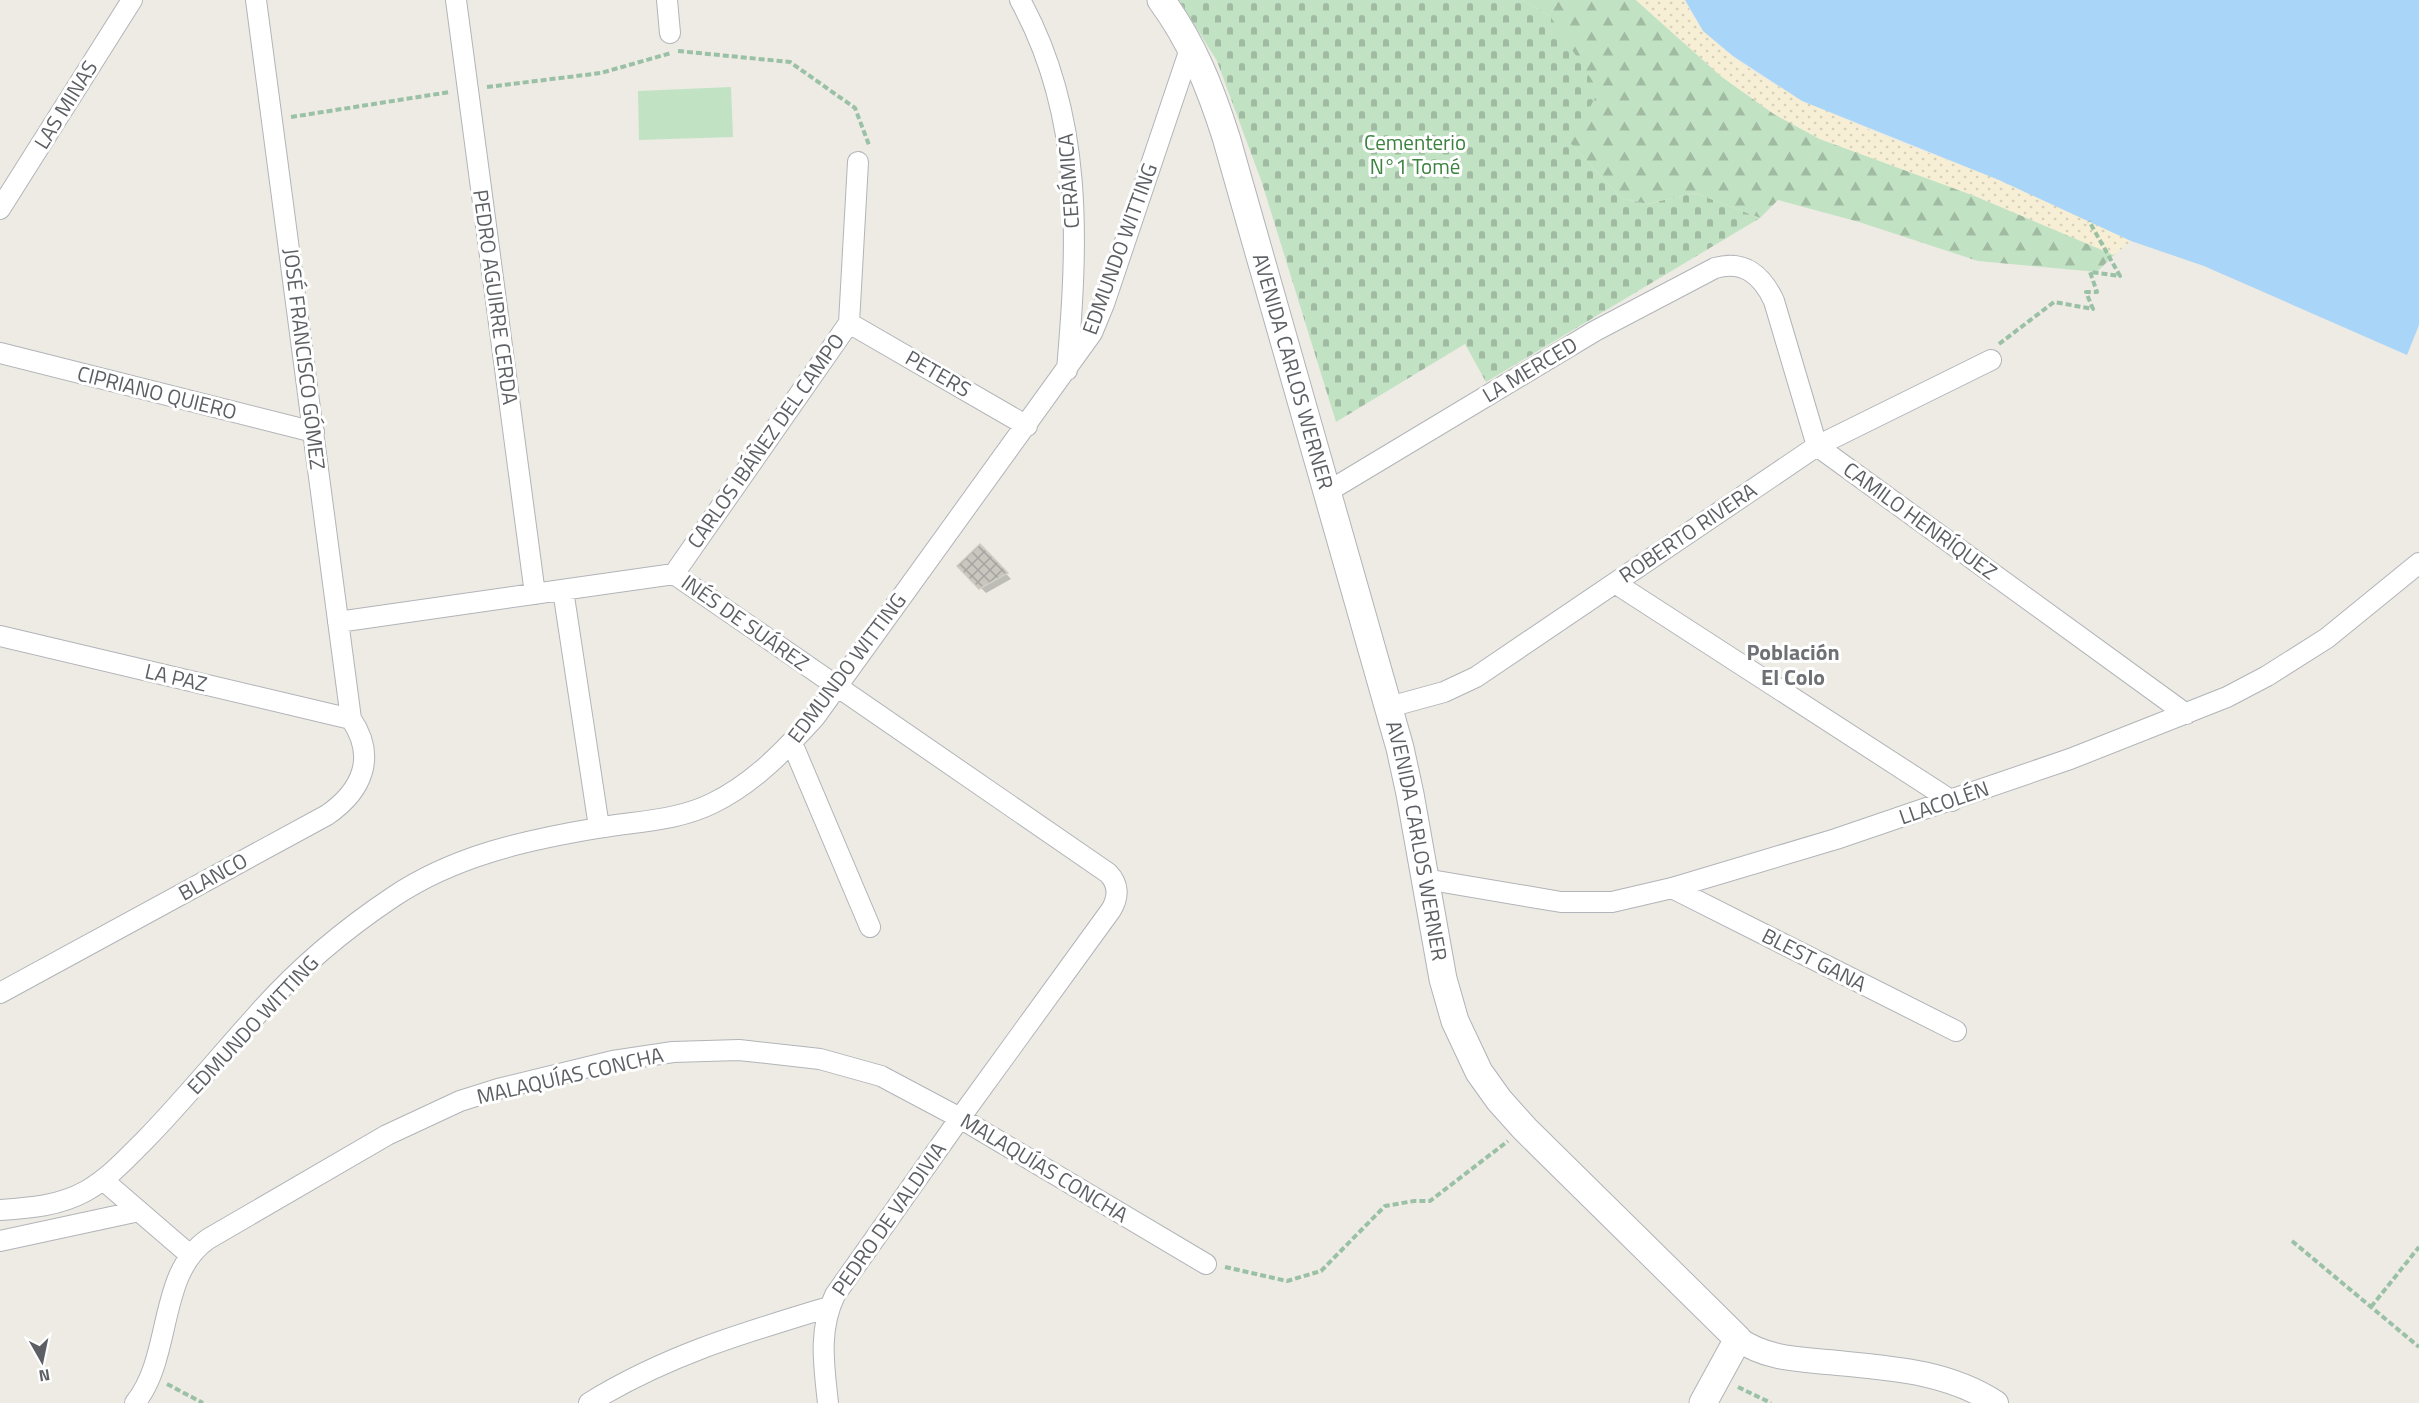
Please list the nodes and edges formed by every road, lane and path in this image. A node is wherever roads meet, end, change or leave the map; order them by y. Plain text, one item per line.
1 (132, 0) edge
2 (256, 0) edge
3 (456, 0) edge
4 (667, 0) edge
5 (1020, 0) edge
6 (1161, 0) edge
7 (670, 33) dead end
8 (1191, 46) junction
9 (468, 90) junction
10 (273, 120) junction
11 (865, 156) joint
12 (0, 209) edge
13 (2089, 221) dead end
14 (849, 323) junction
15 (0, 353) edge
16 (1991, 360) joint
17 (1067, 370) junction
18 (1027, 426) junction
19 (314, 432) junction
20 (1817, 446) junction
21 (1327, 492) junction
22 (2419, 563) edge
23 (674, 574) junction
24 (1615, 583) junction
25 (563, 590) junction
26 (535, 594) junction
27 (338, 622) junction
28 (0, 636) edge
29 (837, 687) junction
30 (1389, 707) junction
31 (2186, 714) junction
32 (351, 719) junction
33 (792, 743) junction
34 (1952, 801) junction
35 (599, 827) junction
36 (1425, 879) junction
37 (1672, 888) junction
38 (1117, 890) joint
39 (870, 927) dead end
40 (0, 993) edge
41 (1956, 1031) dead end
42 (960, 1118) junction
43 (1525, 1129) junction
44 (104, 1180) junction
45 (71, 1198) junction
46 (0, 1210) edge
47 (139, 1211) junction
48 (77, 1224) junction
49 (0, 1241) edge
50 (2292, 1241) dead end
51 (2419, 1247) edge
52 (190, 1255) junction
53 (1206, 1264) joint
54 (829, 1307) junction
55 (2371, 1307) junction
56 (1738, 1339) junction
57 (2419, 1347) edge
58 (150, 1376) junction
59 (1734, 1385) dead end
60 (1768, 1402) edge
61 (135, 1403) edge
62 (203, 1403) edge
63 (590, 1403) edge
64 (828, 1403) edge
65 (1703, 1403) edge
66 (1996, 1403) edge

1 - 12 street, LAS MINAS
2 - 10 street, JOSÉ FRANCISCO GÓMEZ
3 - 9 street, PEDRO AGUIRRE CERDA
4 - 7 street
5 - 17 street, CERÁMICA
6 - 8 main road, AVENIDA CARLOS WERNER
8 - 17 street, EDMUNDO WITTING
8 - 21 main road, AVENIDA CARLOS WERNER
9 - 10 path
9 - 11 path
9 - 26 street, PEDRO AGUIRRE CERDA
10 - 19 street, JOSÉ FRANCISCO GÓMEZ
11 - 14 street, CARLOS IBÁÑEZ DEL CAMPO
13 - 16 path
14 - 18 street, PETERS
14 - 23 street, CARLOS IBÁÑEZ DEL CAMPO
15 - 19 street, CIPRIANO QUIERO
16 - 20 street, ROBERTO RIVERA
17 - 18 street, EDMUNDO WITTING
18 - 29 street, EDMUNDO WITTING
19 - 27 street, JOSÉ FRANCISCO GÓMEZ
20 - 21 street, LA MERCED
20 - 24 street, ROBERTO RIVERA
20 - 31 street, CAMILO HENRÍQUEZ
21 - 30 main road, AVENIDA CARLOS WERNER
22 - 31 street, LLACOLÉN
23 - 25 street, INÉS DE SUÁREZ
23 - 29 street, INÉS DE SUÁREZ
24 - 30 street, ROBERTO RIVERA
24 - 34 street
25 - 26 street, INÉS DE SUÁREZ
25 - 35 street
26 - 27 street, INÉS DE SUÁREZ
27 - 32 street, JOSÉ FRANCISCO GÓMEZ
28 - 32 street, LA PAZ
29 - 33 street, EDMUNDO WITTING
29 - 38 street, INÉS DE SUÁREZ
30 - 36 main road, AVENIDA CARLOS WERNER
31 - 34 street, LLACOLÉN
32 - 40 street, BLANCO
33 - 35 street, EDMUNDO WITTING
33 - 39 street
34 - 37 street, LLACOLÉN
35 - 44 street, EDMUNDO WITTING
36 - 37 street, LLACOLÉN
36 - 43 main road, AVENIDA CARLOS WERNER
37 - 41 street, BLEST GANA
38 - 42 street, PEDRO DE VALDIVIA
42 - 52 street, MALAQUÍAS CONCHA
42 - 53 street, MALAQUÍAS CONCHA
42 - 54 street, PEDRO DE VALDIVIA
43 - 53 path
43 - 56 main road, AVENIDA CARLOS WERNER
44 - 45 street, EDMUNDO WITTING
44 - 47 street
45 - 46 street, EDMUNDO WITTING
45 - 48 street
47 - 48 street
47 - 52 street
48 - 49 street
50 - 55 path
51 - 55 path
52 - 58 street, MALAQUÍAS CONCHA
54 - 63 street, PEDRO DE VALDIVIA
54 - 64 street
55 - 57 path
56 - 65 main road
56 - 66 street, AVENIDA CARLOS WERNER
58 - 61 street, MALAQUÍAS CONCHA
58 - 62 path
59 - 60 path

